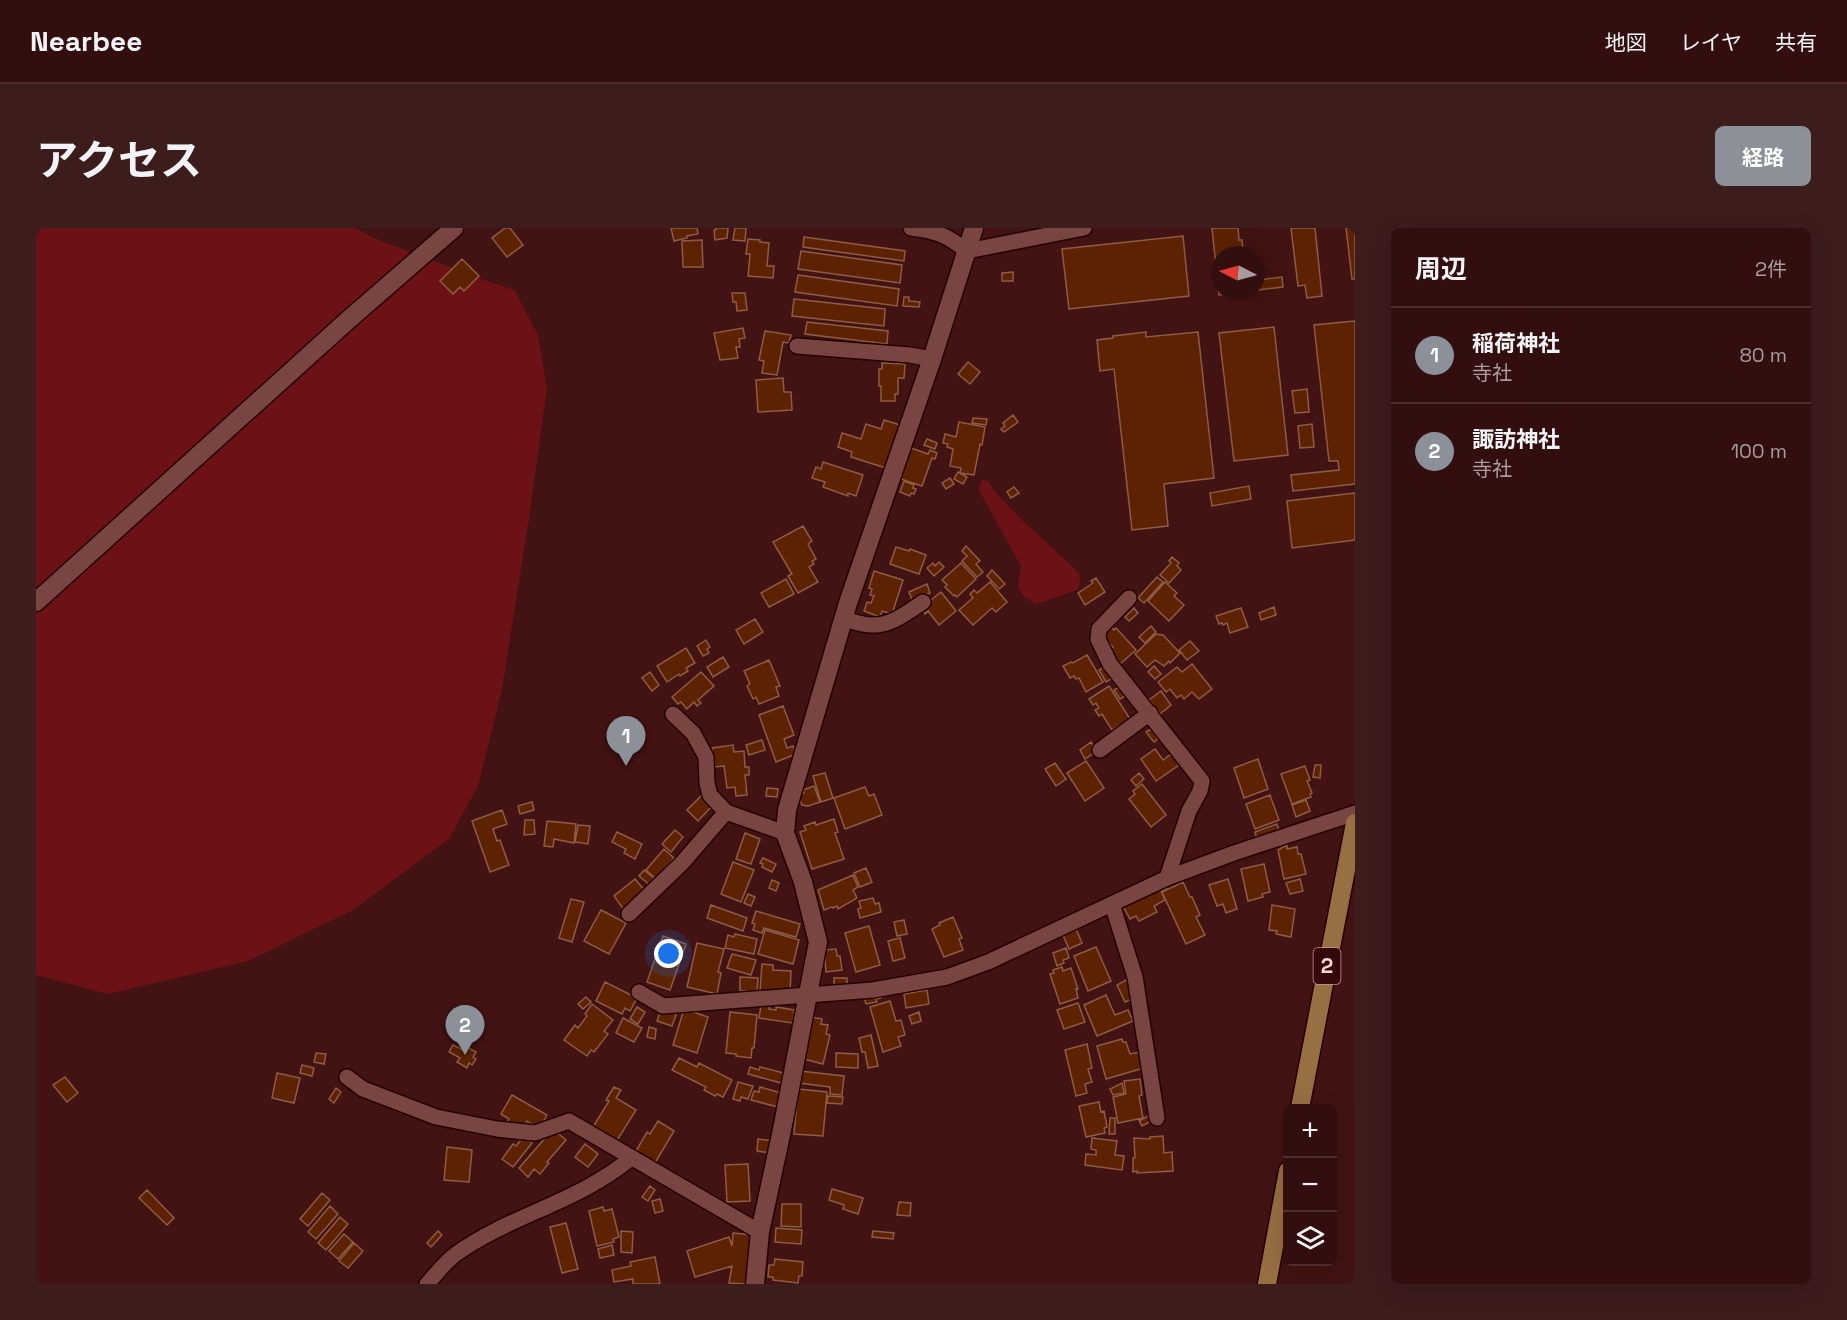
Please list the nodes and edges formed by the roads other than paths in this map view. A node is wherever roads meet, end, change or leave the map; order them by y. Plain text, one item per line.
1 (454, 228) edge
2 (911, 228) edge
3 (974, 228) edge
4 (1084, 228) edge
5 (967, 251) junction
6 (797, 346) dead end
7 (932, 359) junction
8 (1129, 598) dead end
9 (36, 602) edge
10 (923, 602) dead end
11 (843, 619) junction
12 (1150, 713) junction
13 (673, 714) dead end
14 (1100, 750) dead end
15 (726, 812) junction
16 (1355, 813) edge
17 (1355, 823) edge
18 (785, 833) junction
19 (1167, 878) junction
20 (1112, 904) junction
21 (629, 914) dead end
22 (639, 992) dead end
23 (807, 994) junction
24 (347, 1077) dead end
25 (1301, 1104) edge
26 (1157, 1118) dead end
27 (632, 1158) junction
28 (1283, 1194) edge
29 (760, 1232) junction
30 (427, 1284) edge
31 (755, 1284) edge
32 (1267, 1284) edge

1 - 9 street
2 - 5 street
3 - 5 street
4 - 5 street
5 - 7 street
6 - 7 street
7 - 11 street
8 - 12 street
10 - 11 street
11 - 18 street
12 - 14 street
12 - 19 street
13 - 15 street
15 - 18 street
15 - 21 street
16 - 19 street
17 - 25 main road, 2
18 - 23 street
19 - 20 street
20 - 23 street
20 - 26 street
22 - 23 street
23 - 29 street
24 - 27 street
27 - 29 street
27 - 30 street
28 - 32 main road
29 - 31 street

